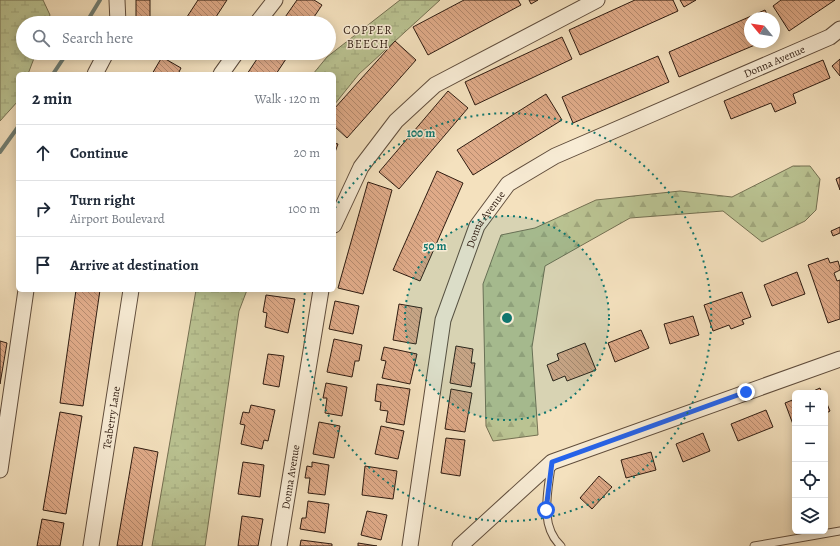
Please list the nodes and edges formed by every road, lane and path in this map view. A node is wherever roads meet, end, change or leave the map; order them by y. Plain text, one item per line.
1 (117, 0) edge
2 (275, 0) edge
3 (597, 0) edge
4 (118, 16) edge
5 (262, 16) edge
6 (840, 29) edge
7 (102, 60) edge
8 (231, 60) edge
9 (96, 72) edge
10 (223, 72) edge
11 (336, 221) edge
12 (26, 292) edge
13 (131, 292) edge
14 (321, 292) edge
15 (840, 359) edge
16 (552, 462) junction
17 (0, 470) edge
18 (840, 531) edge
19 (91, 546) edge
20 (279, 546) edge
21 (410, 546) edge
22 (460, 546) edge
23 (561, 546) edge
24 (754, 546) edge

1 - 4 street
2 - 5 street
3 - 11 street
6 - 21 street, Donna Avenue
7 - 9 street
8 - 10 street
12 - 17 street
13 - 19 street, Teaberry Lane
14 - 20 street, Donna Avenue
15 - 16 street
16 - 22 street
16 - 23 lane
18 - 24 lane

